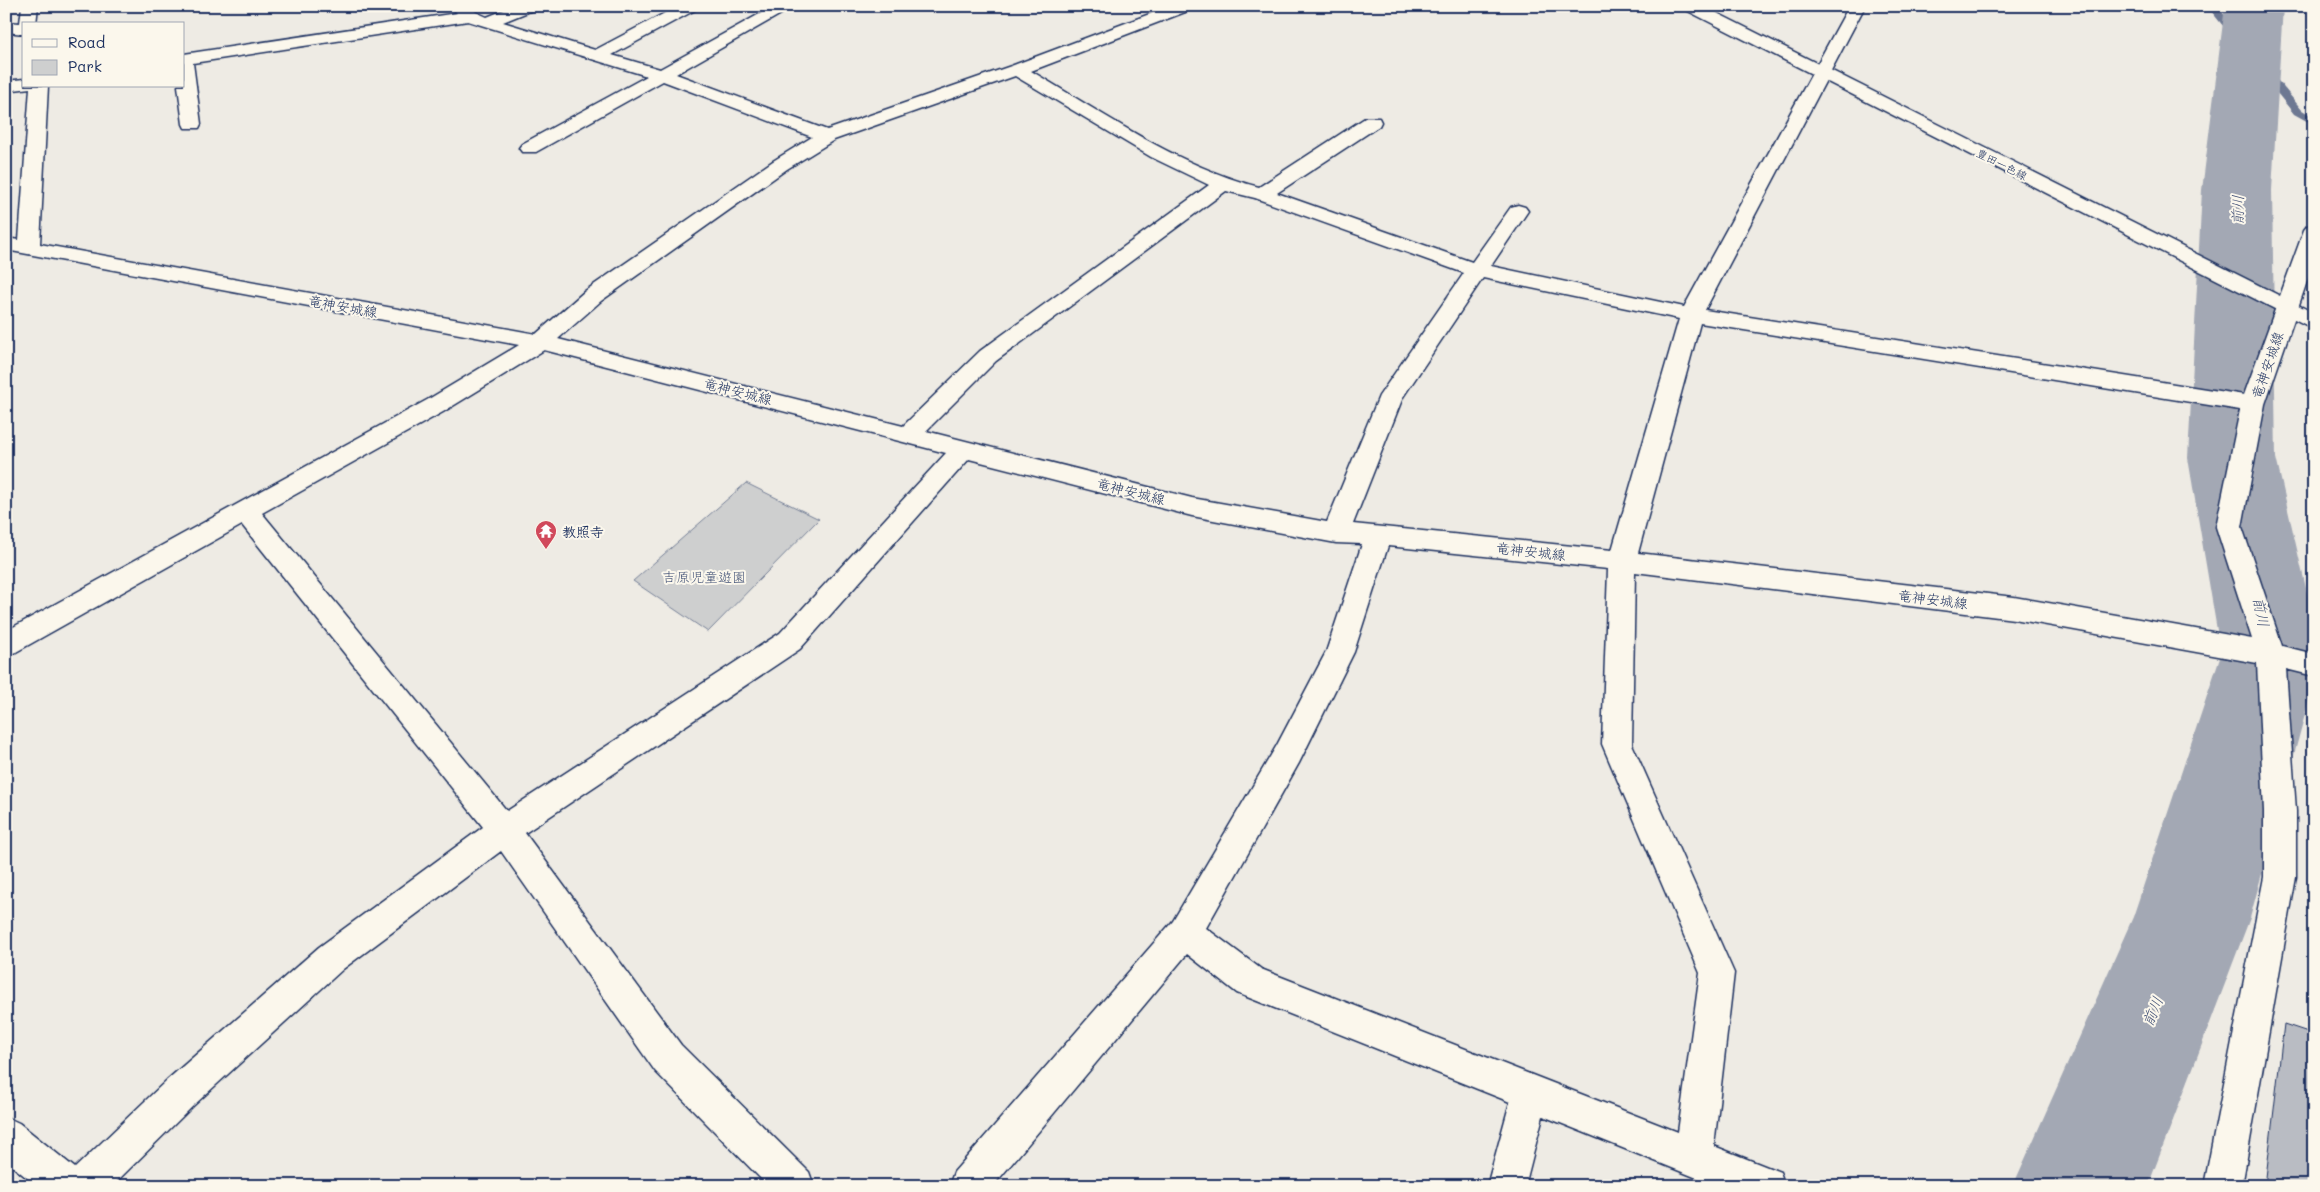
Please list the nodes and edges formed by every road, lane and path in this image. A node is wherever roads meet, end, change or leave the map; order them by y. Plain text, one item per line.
1 (30, 6) edge
2 (529, 6) edge
3 (690, 6) edge
4 (787, 6) edge
5 (1187, 6) edge
6 (1690, 6) edge
7 (1858, 6) edge
8 (465, 11) edge
9 (28, 22) edge
10 (488, 23) junction
11 (6, 27) edge
12 (22, 29) edge
13 (596, 56) junction
14 (185, 59) edge
15 (185, 67) edge
16 (1017, 70) junction
17 (1822, 73) junction
18 (662, 75) junction
19 (22, 84) edge
20 (6, 86) edge
21 (39, 88) edge
22 (1372, 122) dead end
23 (192, 124) dead end
24 (827, 136) junction
25 (530, 148) dead end
26 (1224, 184) junction
27 (1262, 194) junction
28 (1518, 211) dead end
29 (2314, 230) edge
30 (18, 246) edge
31 (1479, 270) junction
32 (2286, 308) junction
33 (1691, 315) junction
34 (2314, 322) edge
35 (541, 342) junction
36 (2253, 404) junction
37 (908, 435) junction
38 (963, 450) junction
39 (245, 510) junction
40 (1336, 533) junction
41 (1378, 535) junction
42 (1622, 561) junction
43 (6, 644) edge
44 (2271, 654) junction
45 (2314, 665) edge
46 (504, 830) junction
47 (1185, 932) junction
48 (1531, 1093) junction
49 (6, 1136) edge
50 (1694, 1157) junction
51 (67, 1186) edge
52 (84, 1186) edge
53 (795, 1186) edge
54 (968, 1186) edge
55 (1506, 1186) edge
56 (1766, 1186) edge
57 (2222, 1186) edge

1 - 9 street
2 - 10 street
3 - 13 street
4 - 18 street
5 - 16 street
6 - 17 street, 豊田一色線
7 - 17 street
8 - 10 street
8 - 14 street
10 - 13 street
11 - 12 street
13 - 18 street
15 - 23 street
16 - 24 street
16 - 26 street
17 - 32 street, 豊田一色線
17 - 33 street
18 - 24 street
18 - 25 street
19 - 20 street
21 - 30 street
22 - 27 street
24 - 35 street
26 - 27 street
26 - 37 street
27 - 31 street
28 - 31 street
29 - 32 street, 竜神安城線
30 - 35 street, 竜神安城線
31 - 33 street
31 - 40 street
32 - 34 street, 豊田一色線
32 - 36 street, 竜神安城線
33 - 36 street
33 - 42 street
35 - 37 street, 竜神安城線
35 - 39 street
36 - 44 street, 竜神安城線
37 - 38 street, 竜神安城線
38 - 40 street, 竜神安城線
38 - 46 street
39 - 43 street
39 - 46 street
40 - 41 street, 竜神安城線
41 - 42 street, 竜神安城線
41 - 47 street
42 - 44 street, 竜神安城線
42 - 50 street
44 - 45 street, 竜神安城線
44 - 57 street
46 - 52 street
46 - 53 street
47 - 48 street
47 - 54 street
48 - 50 street
48 - 55 street
49 - 51 street
50 - 56 street

